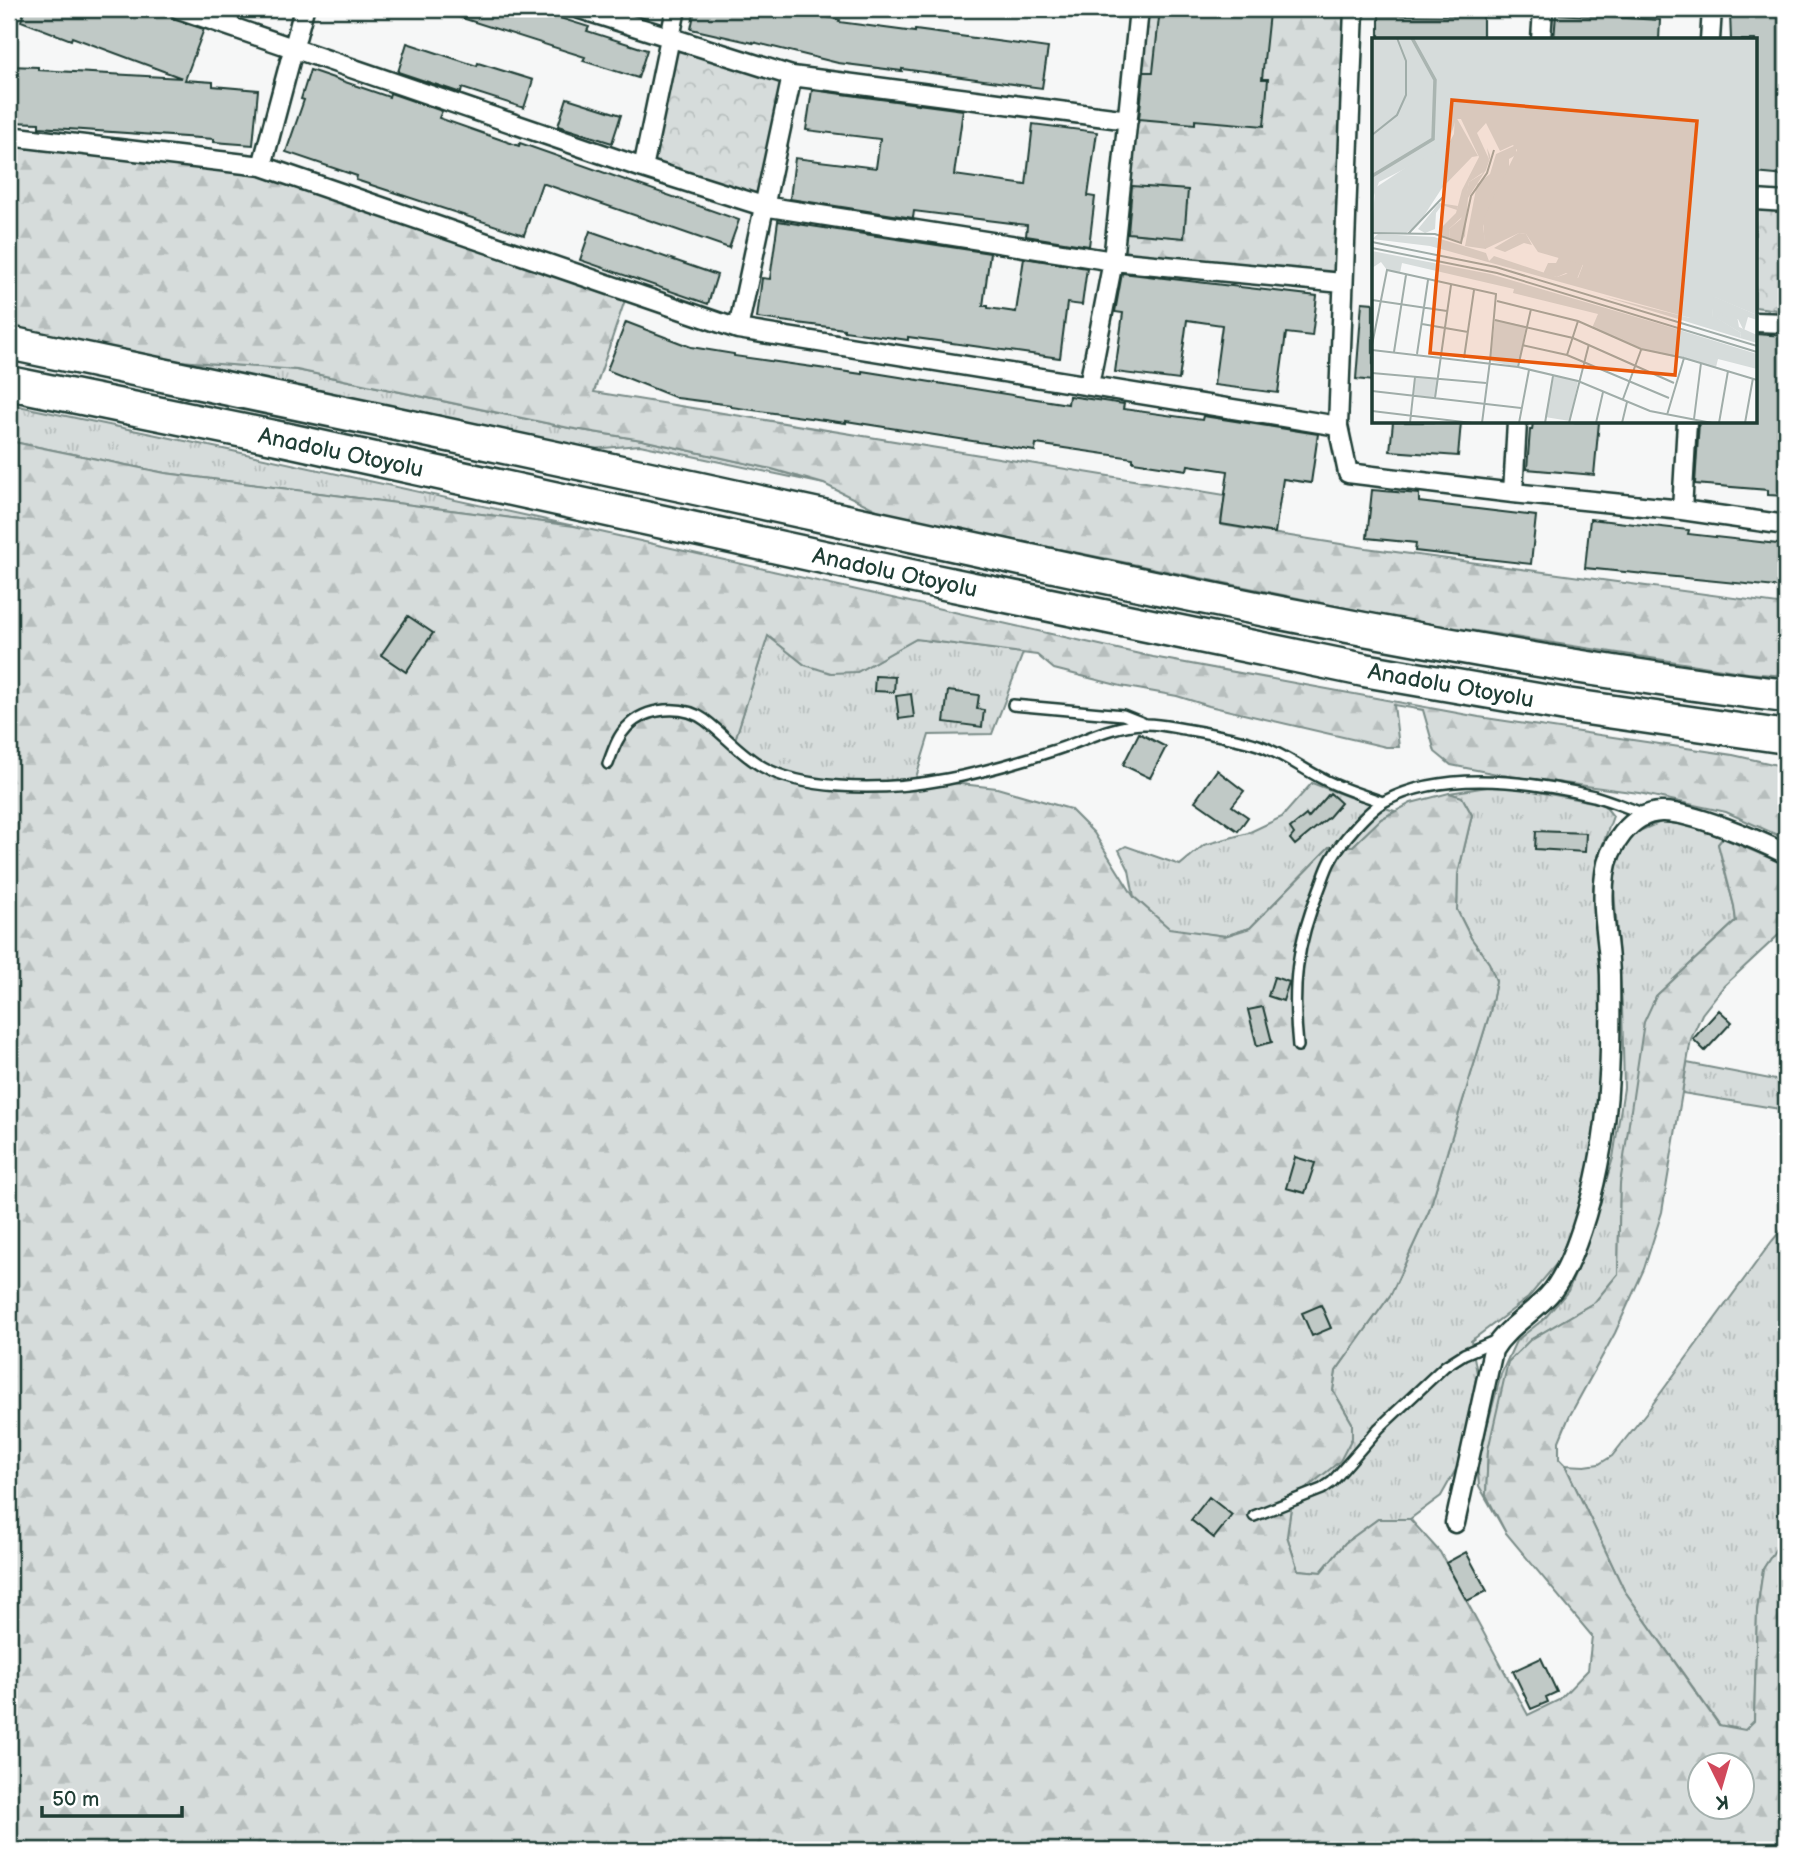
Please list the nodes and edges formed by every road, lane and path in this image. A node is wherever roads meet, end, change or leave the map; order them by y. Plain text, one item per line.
1 (179, 9) edge
2 (304, 9) edge
3 (580, 9) edge
4 (676, 9) edge
5 (1139, 9) edge
6 (1354, 9) edge
7 (1543, 9) edge
8 (1712, 9) edge
9 (670, 38) junction
10 (1541, 38) edge
11 (1710, 38) edge
12 (293, 49) junction
13 (792, 76) junction
14 (1128, 120) junction
15 (9, 136) edge
16 (262, 166) junction
17 (643, 169) junction
18 (1756, 200) edge
19 (1786, 202) edge
20 (763, 206) junction
21 (1113, 261) junction
22 (1342, 284) junction
23 (1756, 322) edge
24 (1786, 323) edge
25 (738, 329) junction
26 (9, 343) edge
27 (9, 383) edge
28 (1089, 385) junction
29 (1517, 424) edge
30 (1687, 424) edge
31 (1338, 426) junction
32 (1513, 493) junction
33 (1682, 510) junction
34 (1786, 525) edge
35 (1786, 696) edge
36 (1013, 705) dead end
37 (1145, 723) junction
38 (1786, 737) edge
39 (608, 764) dead end
40 (1383, 802) junction
41 (1646, 815) junction
42 (1786, 854) edge
43 (1298, 1046) dead end
44 (1500, 1339) junction
45 (1254, 1516) dead end
46 (1455, 1522) dead end

1 - 12 street
2 - 12 street
3 - 9 street
4 - 9 street
5 - 14 street
6 - 22 street
7 - 10 street
8 - 11 street
9 - 13 street
9 - 17 street
12 - 16 street
12 - 17 street
13 - 14 street
13 - 20 street
14 - 21 street
15 - 16 street
16 - 25 street
17 - 20 street
18 - 19 street
20 - 21 street
20 - 25 street
21 - 22 street
21 - 28 street
22 - 31 street
23 - 24 street
25 - 28 street
26 - 35 highway, Anadolu Otoyolu
27 - 38 highway, Anadolu Otoyolu
28 - 31 street
29 - 32 street
30 - 33 street
31 - 32 street
32 - 33 street
33 - 34 street
36 - 37 lane
37 - 39 lane
37 - 40 lane
40 - 41 lane
40 - 43 lane
41 - 42 street
41 - 44 street
44 - 45 lane
44 - 46 street

